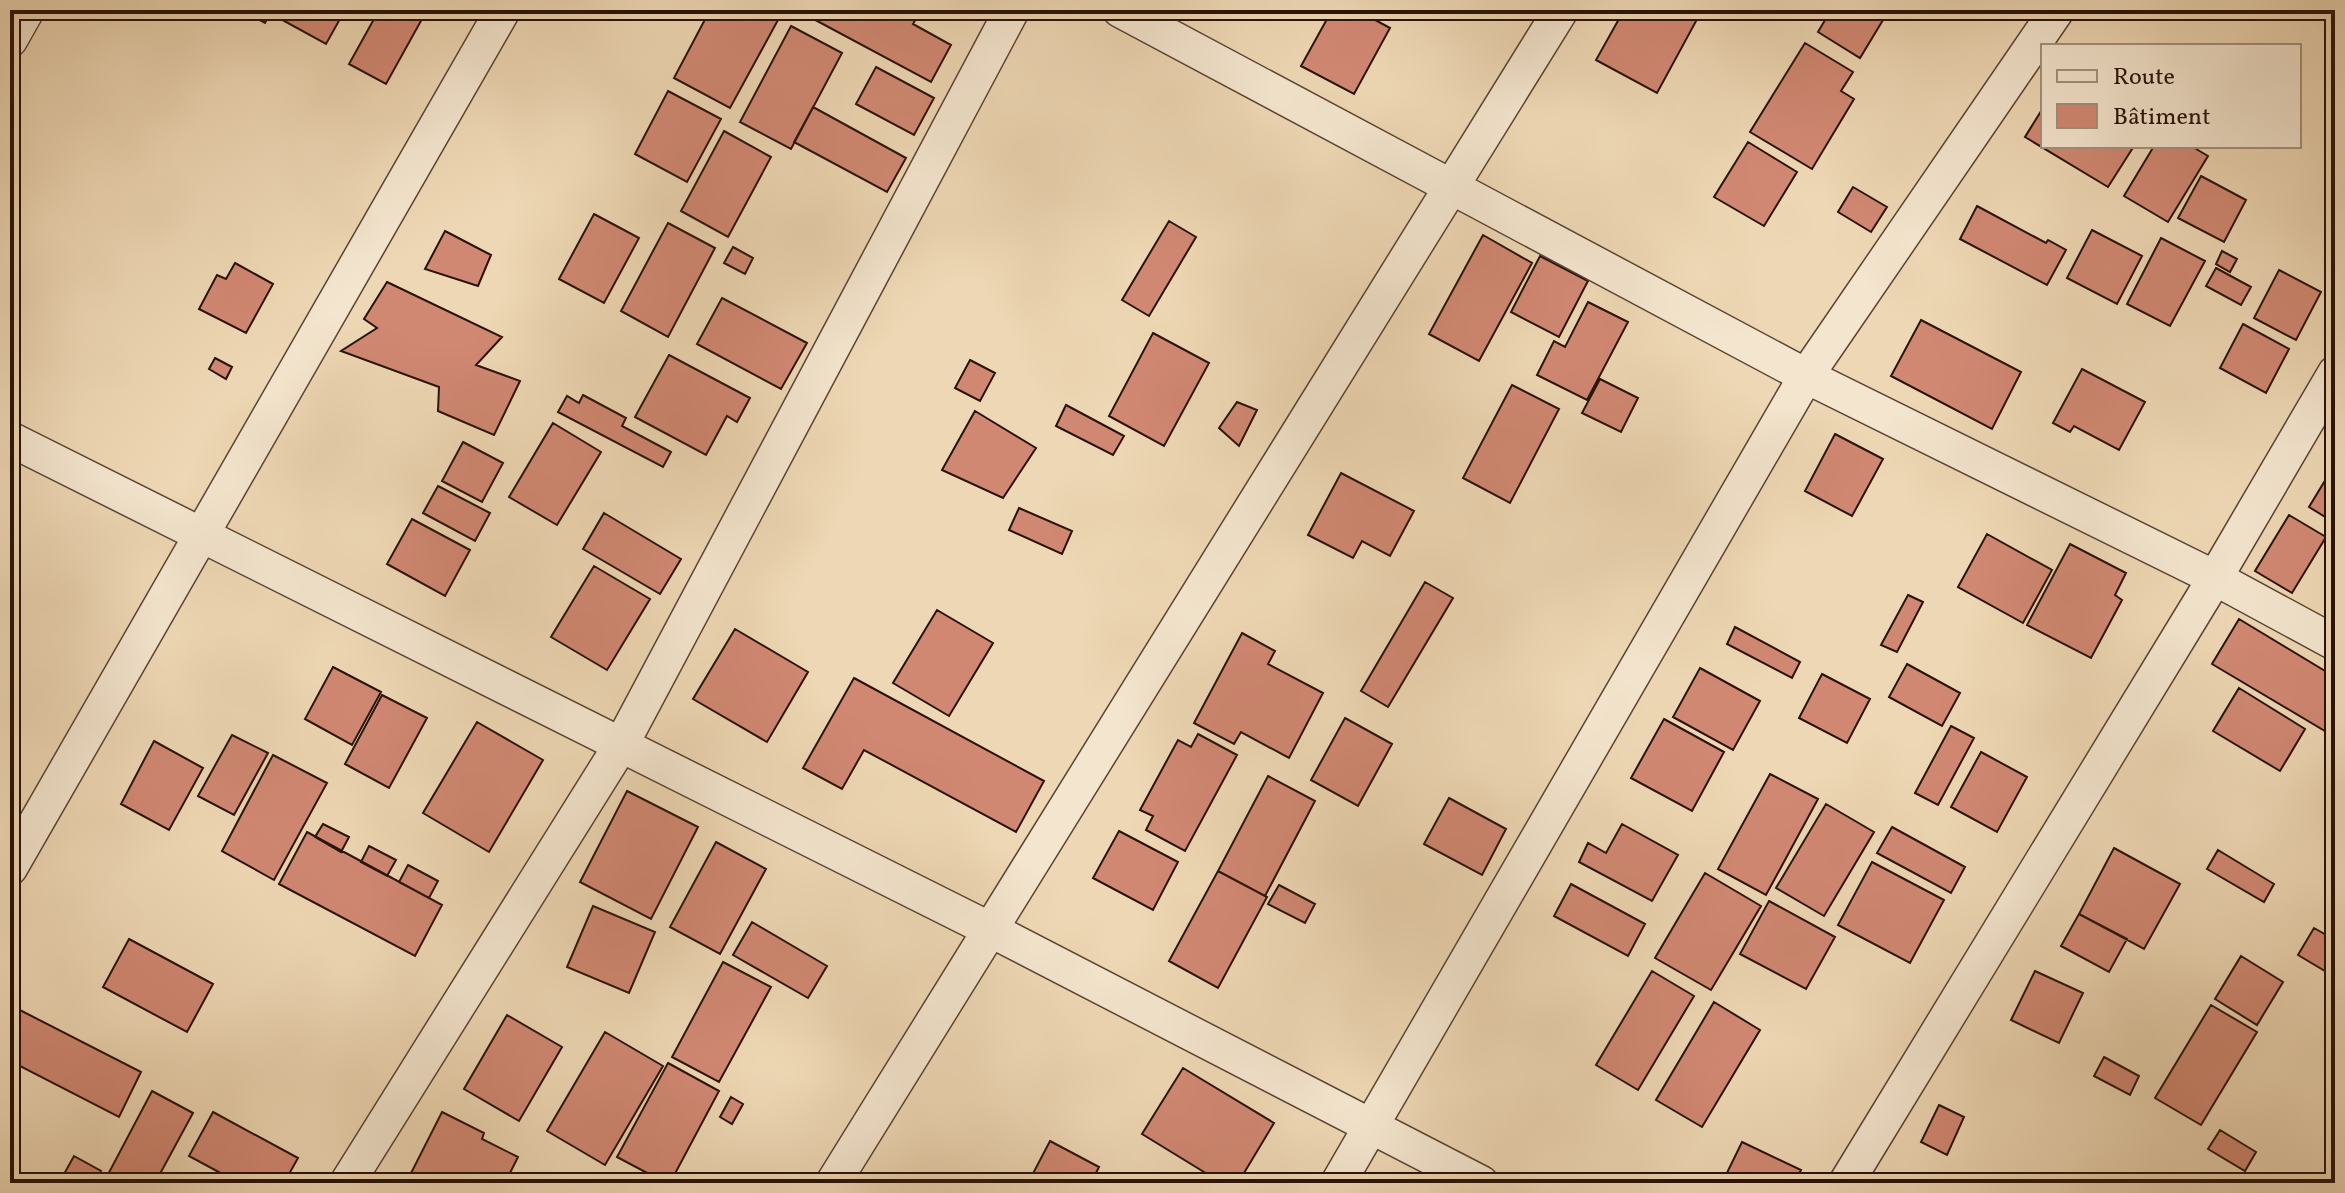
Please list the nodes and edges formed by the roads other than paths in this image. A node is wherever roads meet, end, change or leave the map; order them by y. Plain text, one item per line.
1 (27, 10) edge
2 (503, 10) edge
3 (1012, 10) edge
4 (1120, 10) edge
5 (1561, 10) edge
6 (2057, 10) edge
7 (10, 40) edge
8 (1452, 189) junction
9 (2335, 373) edge
10 (1806, 376) junction
11 (10, 439) edge
12 (202, 536) junction
13 (2215, 578) junction
14 (2335, 643) edge
15 (621, 745) junction
16 (10, 868) edge
17 (989, 929) junction
18 (1371, 1128) junction
19 (347, 1183) edge
20 (833, 1183) edge
21 (1338, 1183) edge
22 (1481, 1183) edge
23 (1846, 1183) edge

1 - 7 street
2 - 12 street
3 - 15 street
4 - 8 street
5 - 8 street
6 - 10 street
8 - 10 street
8 - 17 street
9 - 13 street
10 - 13 street
10 - 18 street
11 - 12 street
12 - 15 street
12 - 16 street
13 - 14 street
13 - 23 street
15 - 17 street
15 - 19 street
17 - 18 street
17 - 20 street
18 - 21 street
18 - 22 street

